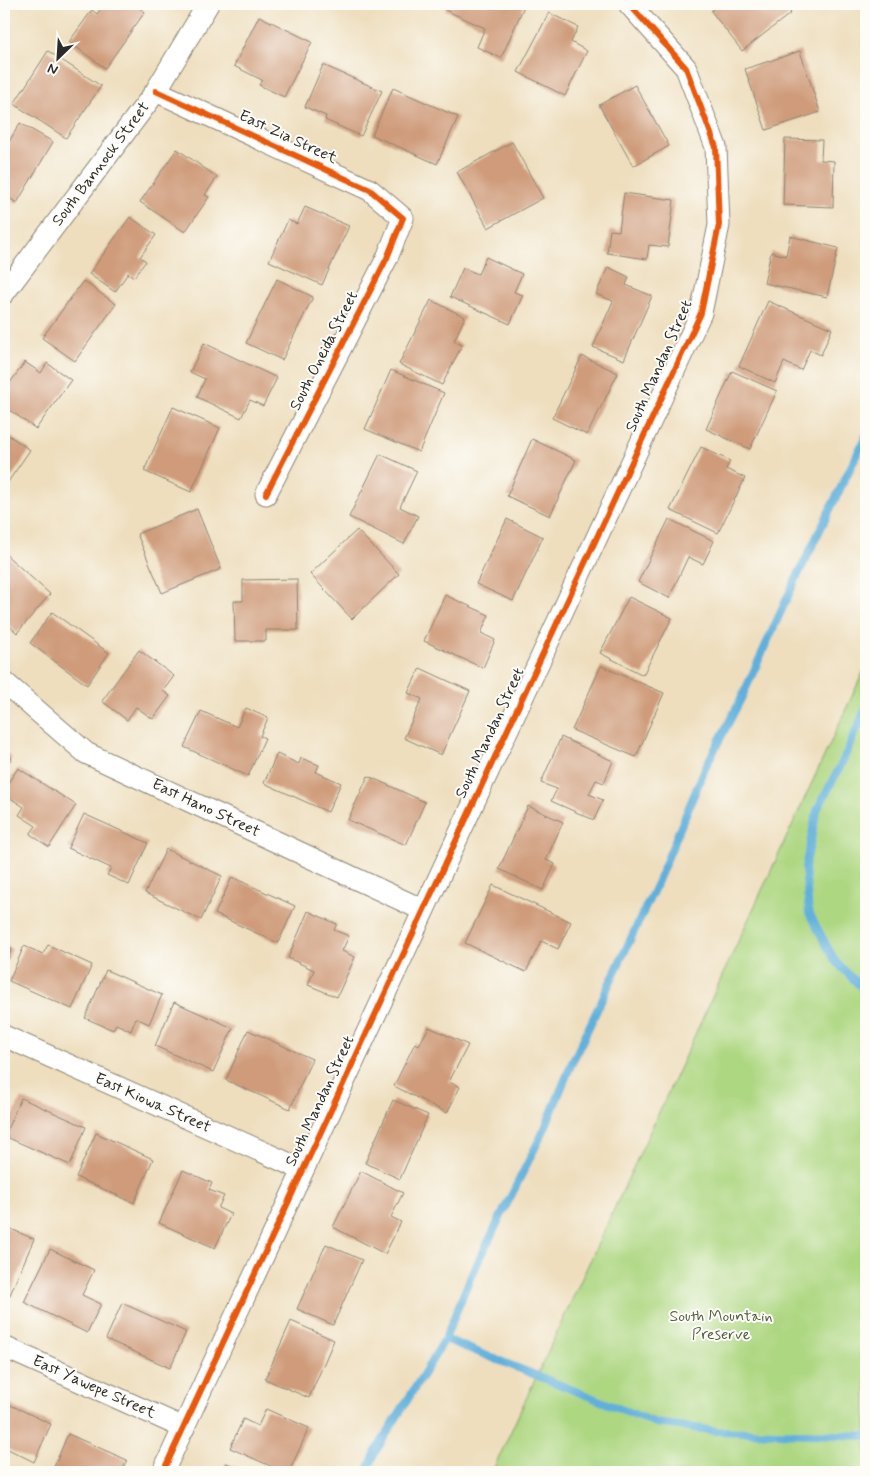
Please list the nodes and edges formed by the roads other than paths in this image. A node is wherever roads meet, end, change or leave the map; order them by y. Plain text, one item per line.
1 (208, 4) edge
2 (629, 4) edge
3 (156, 91) junction
4 (403, 218) joint
5 (4, 293) edge
6 (266, 494) dead end
7 (4, 682) edge
8 (424, 910) junction
9 (4, 1036) edge
10 (303, 1170) junction
11 (4, 1347) edge
12 (184, 1428) junction
13 (163, 1472) edge

1 - 3 street, South Bannock Street
2 - 8 street, South Mandan Street
3 - 4 street, East Zia Street
3 - 5 street, South Bannock Street
4 - 6 street, South Oneida Street
7 - 8 street, East Hano Street
8 - 10 street, South Mandan Street
9 - 10 street, East Kiowa Street
10 - 12 street, South Mandan Street
11 - 12 street, East Yawepe Street
12 - 13 street, South Mandan Street

